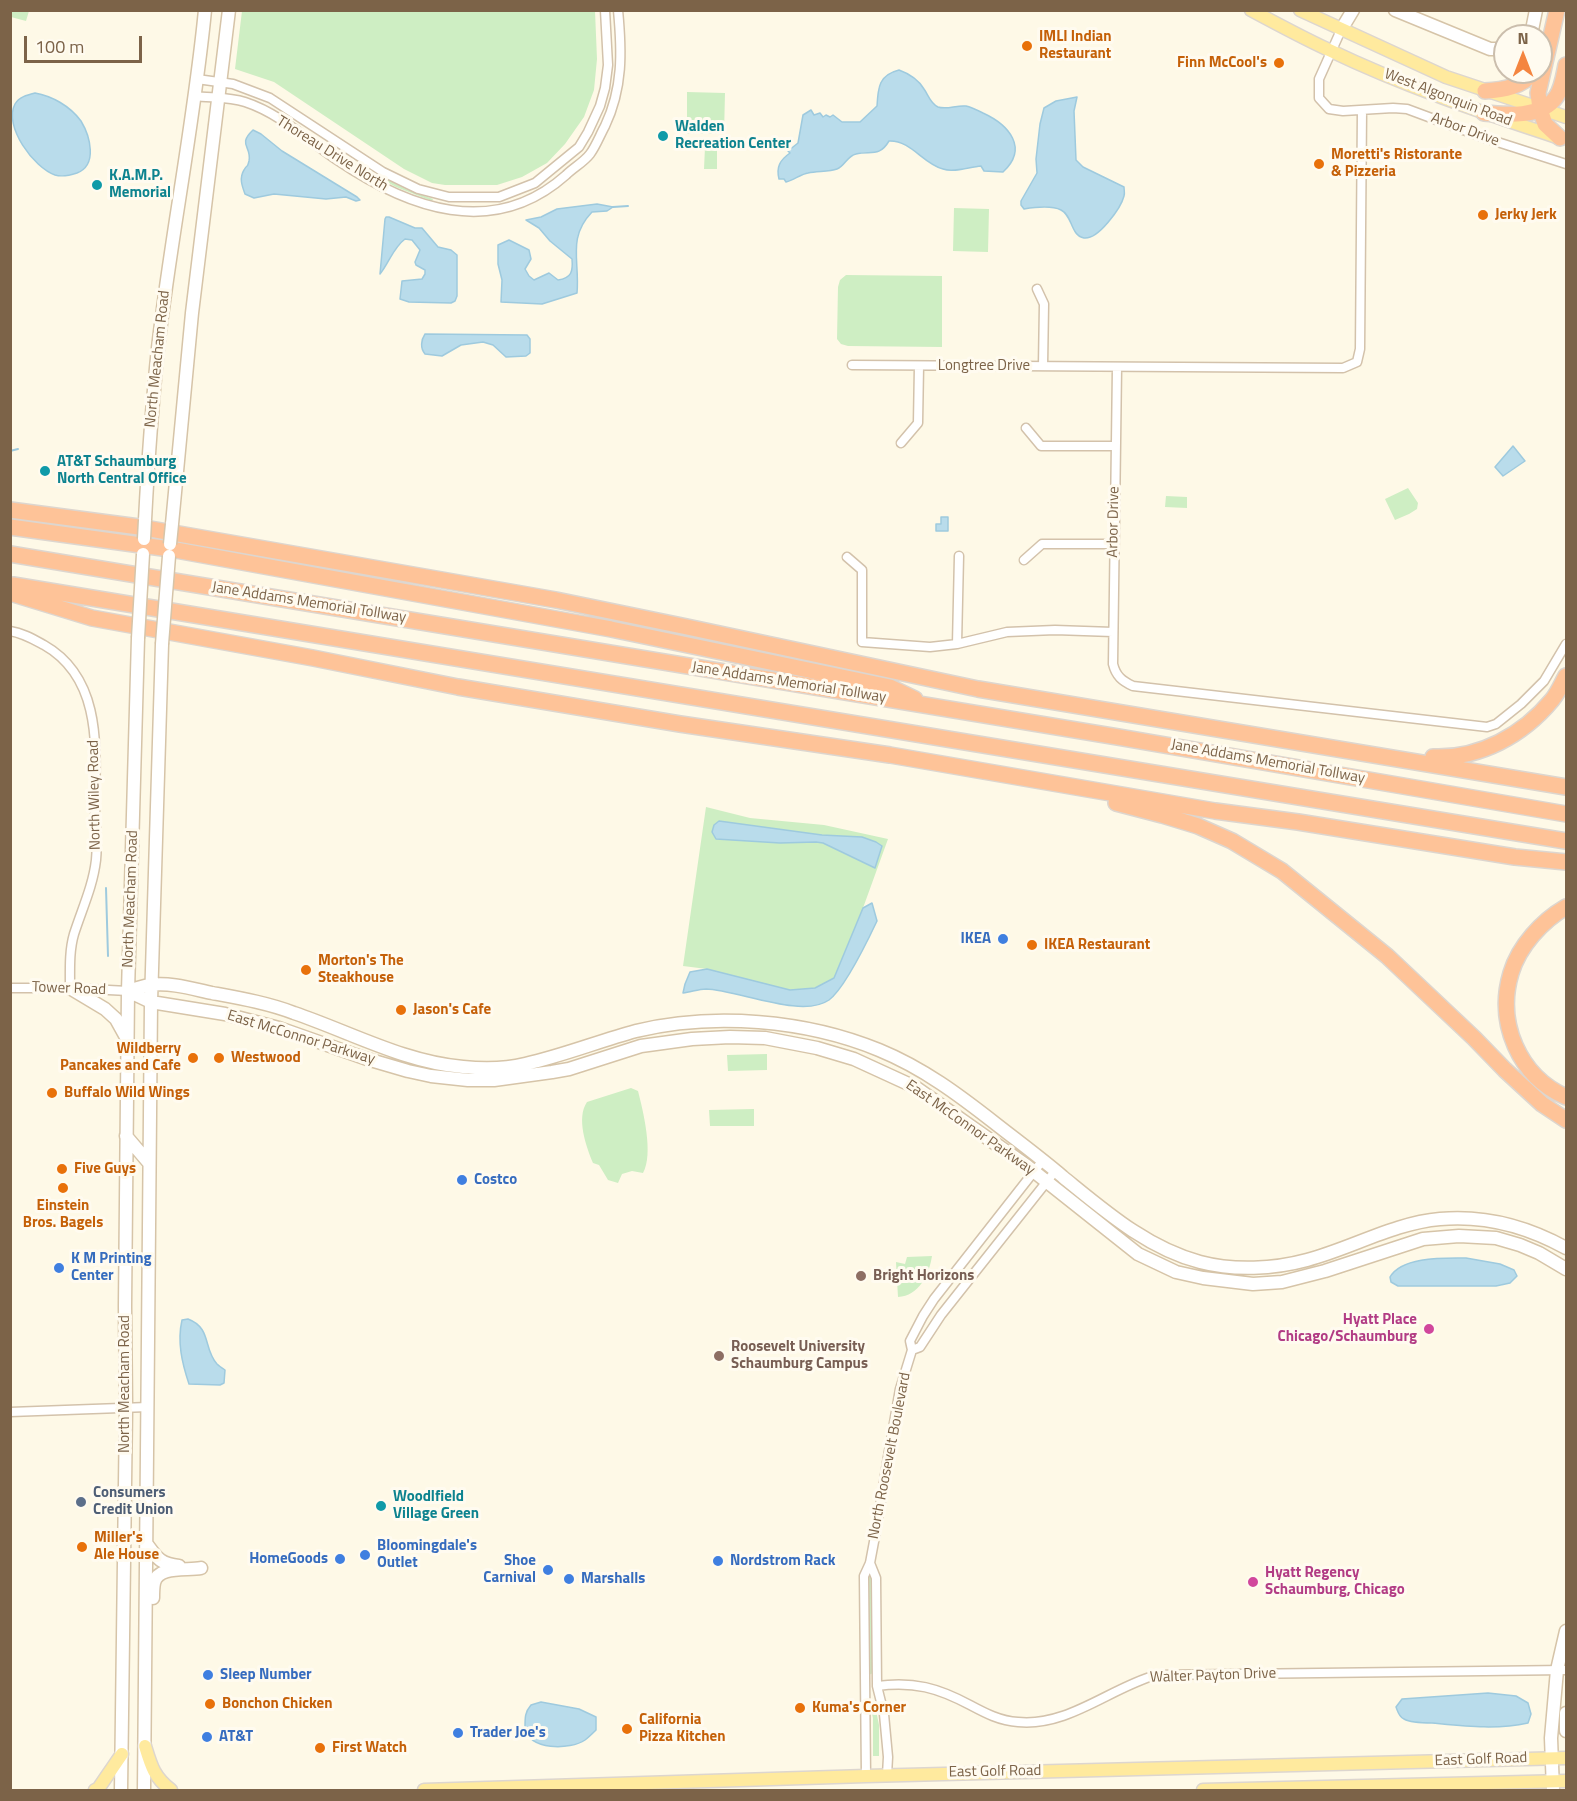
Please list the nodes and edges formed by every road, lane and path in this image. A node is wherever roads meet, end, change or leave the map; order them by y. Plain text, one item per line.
1 (205, 10) edge
2 (229, 10) edge
3 (1251, 10) edge
4 (1300, 10) edge
5 (1353, 10) edge
6 (1395, 10) edge
7 (1557, 10) edge
8 (620, 11) edge
9 (605, 12) edge
10 (1553, 29) edge
11 (1341, 30) junction
12 (1493, 49) edge
13 (1330, 51) junction
14 (1566, 72) edge
15 (197, 79) junction
16 (220, 82) junction
17 (1518, 84) edge
18 (1540, 84) edge
19 (1485, 91) junction
20 (195, 96) junction
21 (218, 98) junction
22 (1540, 109) junction
23 (1362, 110) junction
24 (1484, 113) junction
25 (1566, 117) edge
26 (1563, 139) edge
27 (1566, 164) edge
28 (1037, 289) dead end
29 (852, 365) dead end
30 (919, 366) junction
31 (1042, 366) junction
32 (1117, 368) junction
33 (1026, 428) dead end
34 (900, 443) dead end
35 (1115, 446) junction
36 (10, 510) edge
37 (10, 527) edge
38 (1113, 544) junction
39 (144, 546) junction
40 (170, 550) junction
41 (10, 554) edge
42 (958, 556) dead end
43 (847, 557) dead end
44 (1024, 560) dead end
45 (10, 585) edge
46 (10, 593) edge
47 (14, 632) edge
48 (1113, 632) junction
49 (957, 644) junction
50 (1566, 644) edge
51 (1566, 675) edge
52 (932, 706) junction
53 (1271, 739) junction
54 (890, 755) junction
55 (1566, 787) edge
56 (1566, 813) edge
57 (1566, 842) edge
58 (1566, 862) edge
59 (1566, 907) edge
60 (151, 985) junction
61 (10, 988) edge
62 (70, 988) junction
63 (128, 992) junction
64 (151, 1002) junction
65 (128, 1041) junction
66 (1566, 1097) edge
67 (1566, 1120) edge
68 (126, 1137) junction
69 (1043, 1160) junction
70 (149, 1163) junction
71 (1056, 1170) junction
72 (1034, 1172) junction
73 (1046, 1182) junction
74 (1566, 1248) edge
75 (1566, 1269) edge
76 (912, 1350) junction
77 (148, 1407) junction
78 (126, 1408) junction
79 (10, 1412) edge
80 (146, 1543) junction
81 (870, 1563) junction
82 (1566, 1631) edge
83 (145, 1670) junction
84 (1562, 1670) edge
85 (877, 1686) junction
86 (1566, 1713) edge
87 (1566, 1731) edge
88 (145, 1746) junction
89 (122, 1754) junction
90 (1552, 1758) junction
91 (1566, 1758) edge
92 (887, 1775) junction
93 (866, 1776) junction
94 (1566, 1781) edge
95 (1553, 1786) edge
96 (95, 1791) edge
97 (121, 1791) edge
98 (144, 1791) edge
99 (171, 1791) edge
100 (424, 1791) edge
101 (1203, 1791) edge

1 - 15 main road, North Meacham Road
2 - 16 main road, North Meacham Road
3 - 13 main road, West Algonquin Road
4 - 11 main road, West Algonquin Road
5 - 11 main road
6 - 12 main road
7 - 10 highway
8 - 9 street
8 - 21 street, Thoreau Drive North
9 - 16 street, Thoreau Drive North
11 - 13 street, Arbor Drive
11 - 19 main road, West Algonquin Road
13 - 23 street, Arbor Drive
13 - 24 main road, West Algonquin Road
14 - 22 highway
15 - 16 street, Thoreau Drive North
15 - 20 main road, North Meacham Road
16 - 21 main road, North Meacham Road
17 - 19 highway
18 - 22 highway
19 - 22 main road, West Algonquin Road
20 - 21 street, Thoreau Drive North
20 - 39 main road, North Meacham Road, bridge
21 - 40 main road, North Meacham Road, bridge
22 - 24 highway
22 - 25 main road, West Algonquin Road
22 - 26 highway
23 - 27 street, Arbor Drive
23 - 32 street
24 - 26 main road, West Algonquin Road
28 - 31 street
29 - 30 street, Longtree Drive
30 - 31 street, Longtree Drive
30 - 34 street
31 - 32 street, Longtree Drive
32 - 35 street, Arbor Drive
33 - 35 street
35 - 38 street, Arbor Drive
36 - 53 highway
37 - 39 highway
38 - 44 street
38 - 48 street, Arbor Drive
39 - 40 highway
39 - 63 main road, North Meacham Road, bridge
40 - 52 highway
40 - 60 main road, North Meacham Road, bridge
41 - 52 highway, Jane Addams Memorial Tollway
42 - 49 street
43 - 49 street
45 - 57 highway, Jane Addams Memorial Tollway
46 - 54 highway
47 - 62 street, North Wiley Road
48 - 49 street
48 - 50 street, Arbor Drive
51 - 53 highway
52 - 56 highway, Jane Addams Memorial Tollway
53 - 55 highway
54 - 58 highway
54 - 67 highway
59 - 66 highway
60 - 63 main road, East McConnor Parkway
60 - 64 main road, North Meacham Road
60 - 69 main road, East McConnor Parkway
61 - 62 street, Tower Road
62 - 63 street, Tower Road
62 - 65 main road
63 - 64 main road, East McConnor Parkway
63 - 65 main road, North Meacham Road
64 - 70 main road, North Meacham Road
64 - 72 main road, East McConnor Parkway
65 - 68 main road, North Meacham Road
68 - 70 main road
68 - 78 main road, North Meacham Road
69 - 71 main road, East McConnor Parkway
69 - 72 street, North Roosevelt Boulevard
70 - 77 main road, North Meacham Road
71 - 73 street, North Roosevelt Boulevard
71 - 74 main road, East McConnor Parkway
72 - 73 main road, East McConnor Parkway
72 - 76 street, North Roosevelt Boulevard
73 - 75 main road, East McConnor Parkway
73 - 76 street, North Roosevelt Boulevard
76 - 81 street, North Roosevelt Boulevard
77 - 78 street
77 - 80 main road, North Meacham Road
78 - 79 street
78 - 89 main road, North Meacham Road
80 - 83 main road, North Meacham Road
80 - 83 main road
81 - 85 street, North Roosevelt Boulevard
81 - 93 street, North Roosevelt Boulevard
82 - 84 main road
83 - 88 main road, North Meacham Road
84 - 85 street, Walter Payton Drive
84 - 90 main road
85 - 92 street, North Roosevelt Boulevard
86 - 87 main road
88 - 98 main road, North Meacham Road
88 - 99 main road
89 - 96 main road
89 - 97 main road, North Meacham Road
90 - 91 main road, East Golf Road
90 - 92 main road, East Golf Road
90 - 95 main road
92 - 93 main road, East Golf Road
93 - 100 main road, East Golf Road
94 - 95 main road, East Golf Road
95 - 101 main road, East Golf Road

